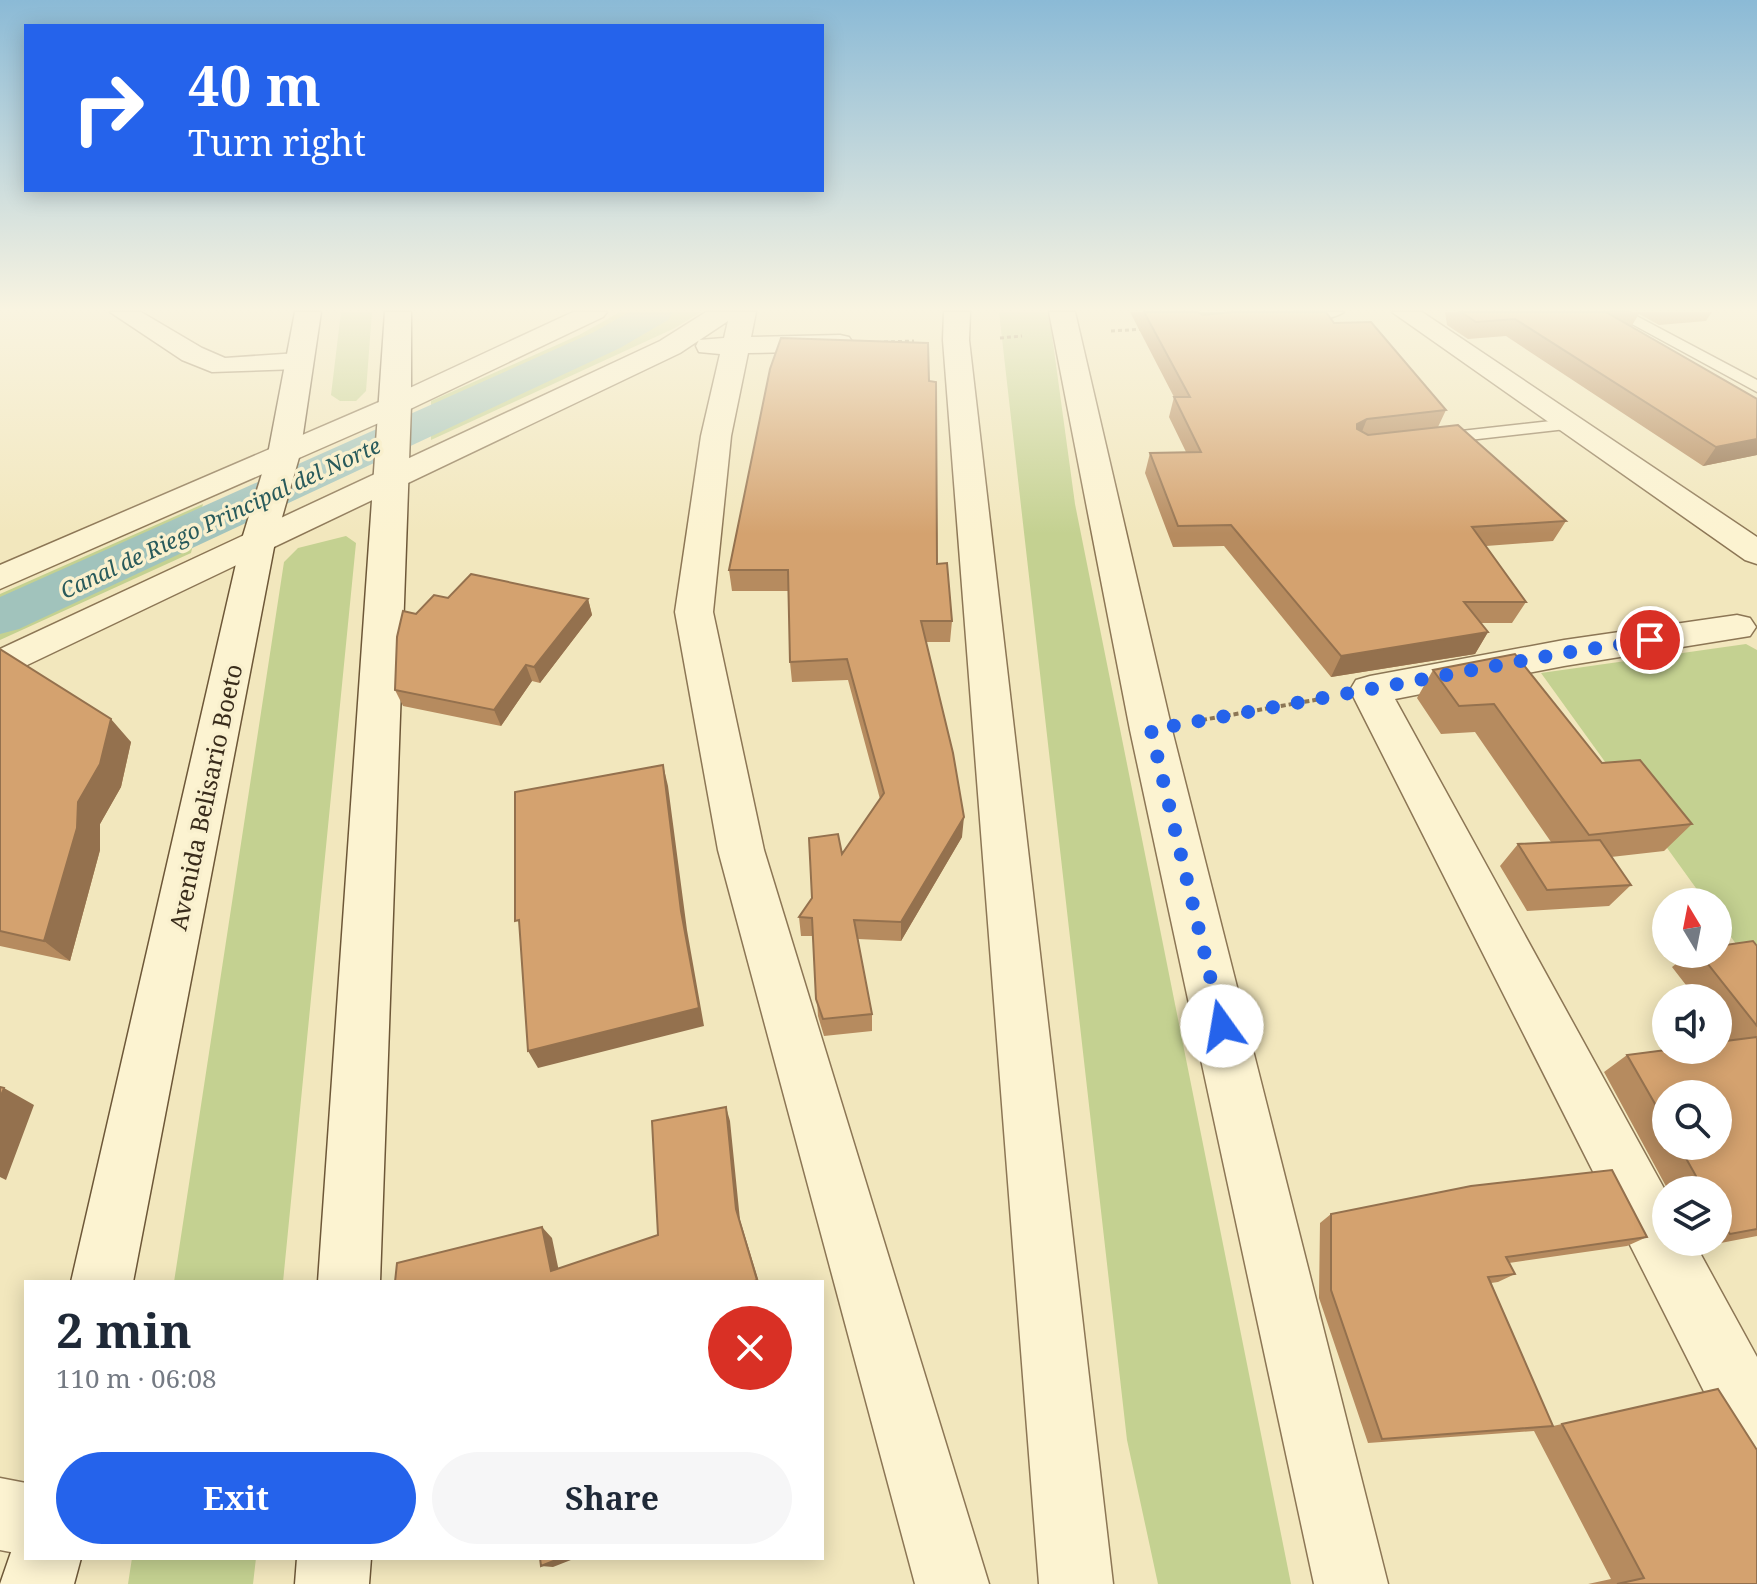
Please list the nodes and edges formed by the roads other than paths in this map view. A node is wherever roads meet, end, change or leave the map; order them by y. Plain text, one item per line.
1 (294, 386) edge
2 (396, 386) edge
3 (447, 386) edge
4 (581, 386) edge
5 (724, 386) edge
6 (963, 386) edge
7 (1076, 386) edge
8 (1513, 386) edge
9 (395, 412) junction
10 (1569, 424) junction
11 (1419, 440) edge
12 (281, 464) junction
13 (392, 469) junction
14 (262, 532) junction
15 (1756, 552) edge
16 (0, 578) edge
17 (1737, 627) dead end
18 (0, 665) edge
19 (102, 1280) edge
20 (349, 1280) edge
21 (1757, 1425) edge
22 (0, 1514) edge
23 (24, 1519) edge
24 (43, 1560) edge
25 (334, 1560) edge
26 (37, 1584) edge
27 (332, 1584) edge
28 (952, 1584) edge
29 (1076, 1584) edge
30 (1351, 1584) edge

1 - 12 street, Avenida Belisario Boeto
2 - 9 street
3 - 9 street
4 - 13 street
5 - 28 street
6 - 29 street
7 - 30 street
8 - 10 street
9 - 12 street
9 - 13 street
10 - 11 lane
10 - 15 street
12 - 14 street, Avenida Belisario Boeto
12 - 16 street
13 - 14 street
13 - 20 street
14 - 18 street
14 - 19 street, Avenida Belisario Boeto
17 - 21 street
22 - 23 street
24 - 26 street
25 - 27 street

